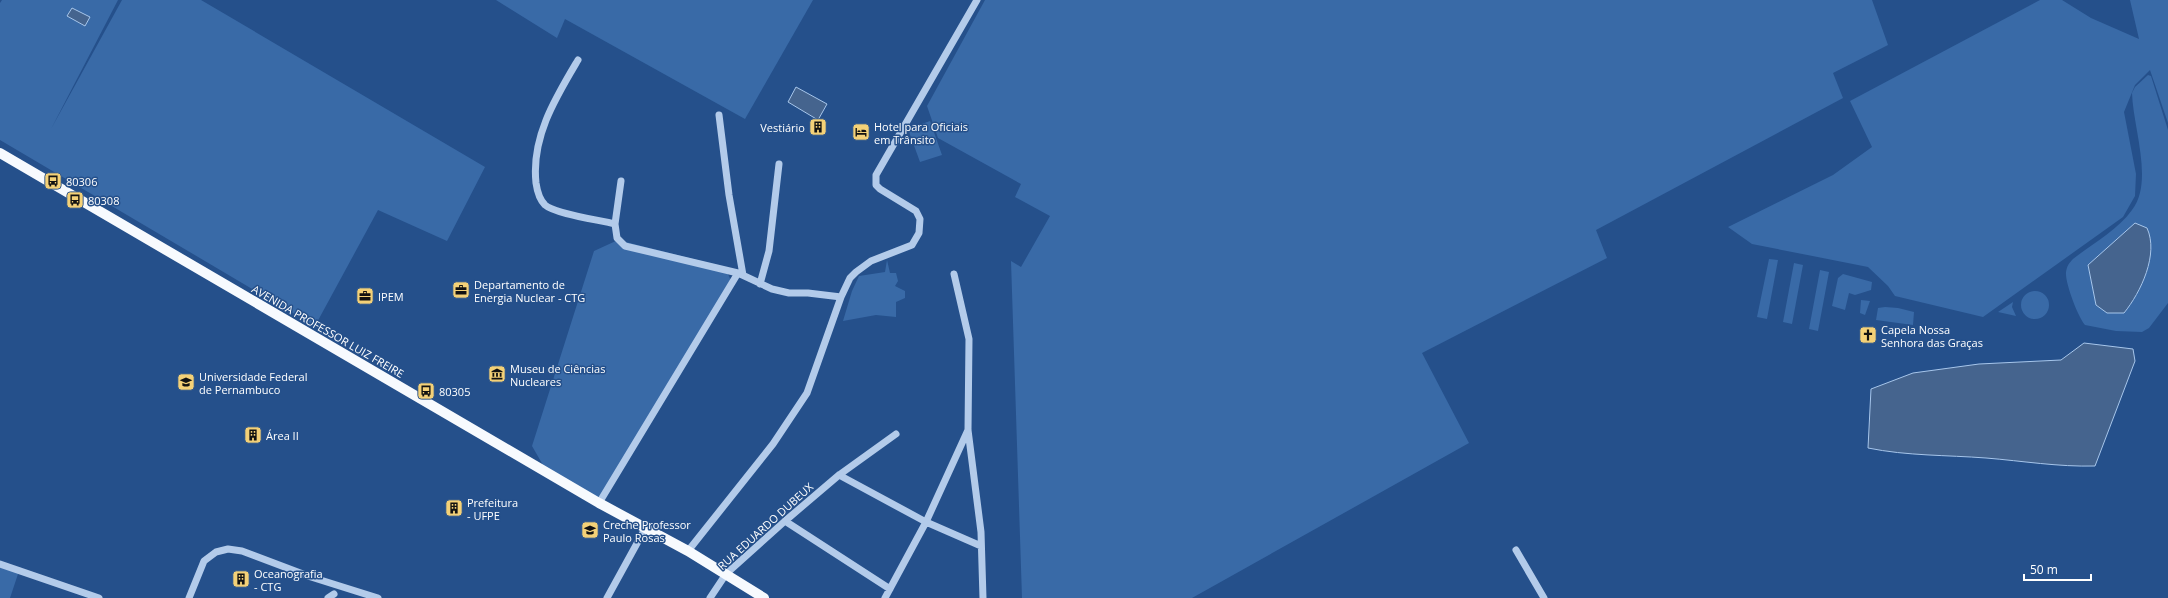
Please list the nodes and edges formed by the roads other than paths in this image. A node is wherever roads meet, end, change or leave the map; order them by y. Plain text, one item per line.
1 (977, 0) edge
2 (578, 60) dead end
3 (719, 115) dead end
4 (0, 153) edge
5 (779, 164) dead end
6 (621, 181) dead end
7 (615, 224) junction
8 (741, 274) junction
9 (954, 274) dead end
10 (760, 284) junction
11 (842, 297) junction
12 (968, 430) junction
13 (896, 434) dead end
14 (840, 475) junction
15 (600, 503) junction
16 (785, 521) junction
17 (926, 522) junction
18 (646, 527) junction
19 (981, 546) junction
20 (1516, 550) dead end
21 (688, 551) junction
22 (0, 564) edge
23 (726, 574) junction
24 (890, 589) junction
25 (99, 598) edge
26 (189, 598) edge
27 (378, 598) edge
28 (607, 598) edge
29 (710, 598) edge
30 (764, 598) edge
31 (885, 598) edge
32 (982, 598) edge
33 (1544, 598) edge

1 - 11 street
2 - 7 street
3 - 8 street
4 - 15 main road, AVENIDA PROFESSOR LUIZ FREIRE
5 - 10 street
6 - 7 street
7 - 8 street
8 - 10 street
8 - 15 street
9 - 12 street
10 - 11 street
11 - 21 street
12 - 17 street
12 - 19 street
13 - 14 street, RUA EDUARDO DUBEUX
14 - 16 street, RUA EDUARDO DUBEUX
14 - 17 street
15 - 18 main road, AVENIDA PROFESSOR LUIZ FREIRE
16 - 23 street, RUA EDUARDO DUBEUX
16 - 24 street
17 - 19 street
17 - 24 street
18 - 21 main road, AVENIDA PROFESSOR LUIZ FREIRE
18 - 28 street
19 - 32 street
20 - 33 street
21 - 23 main road, AVENIDA PROFESSOR LUIZ FREIRE
22 - 25 street
23 - 29 street, RUA EDUARDO DUBEUX
23 - 30 main road, AVENIDA PROFESSOR LUIZ FREIRE
24 - 31 street
26 - 27 street

